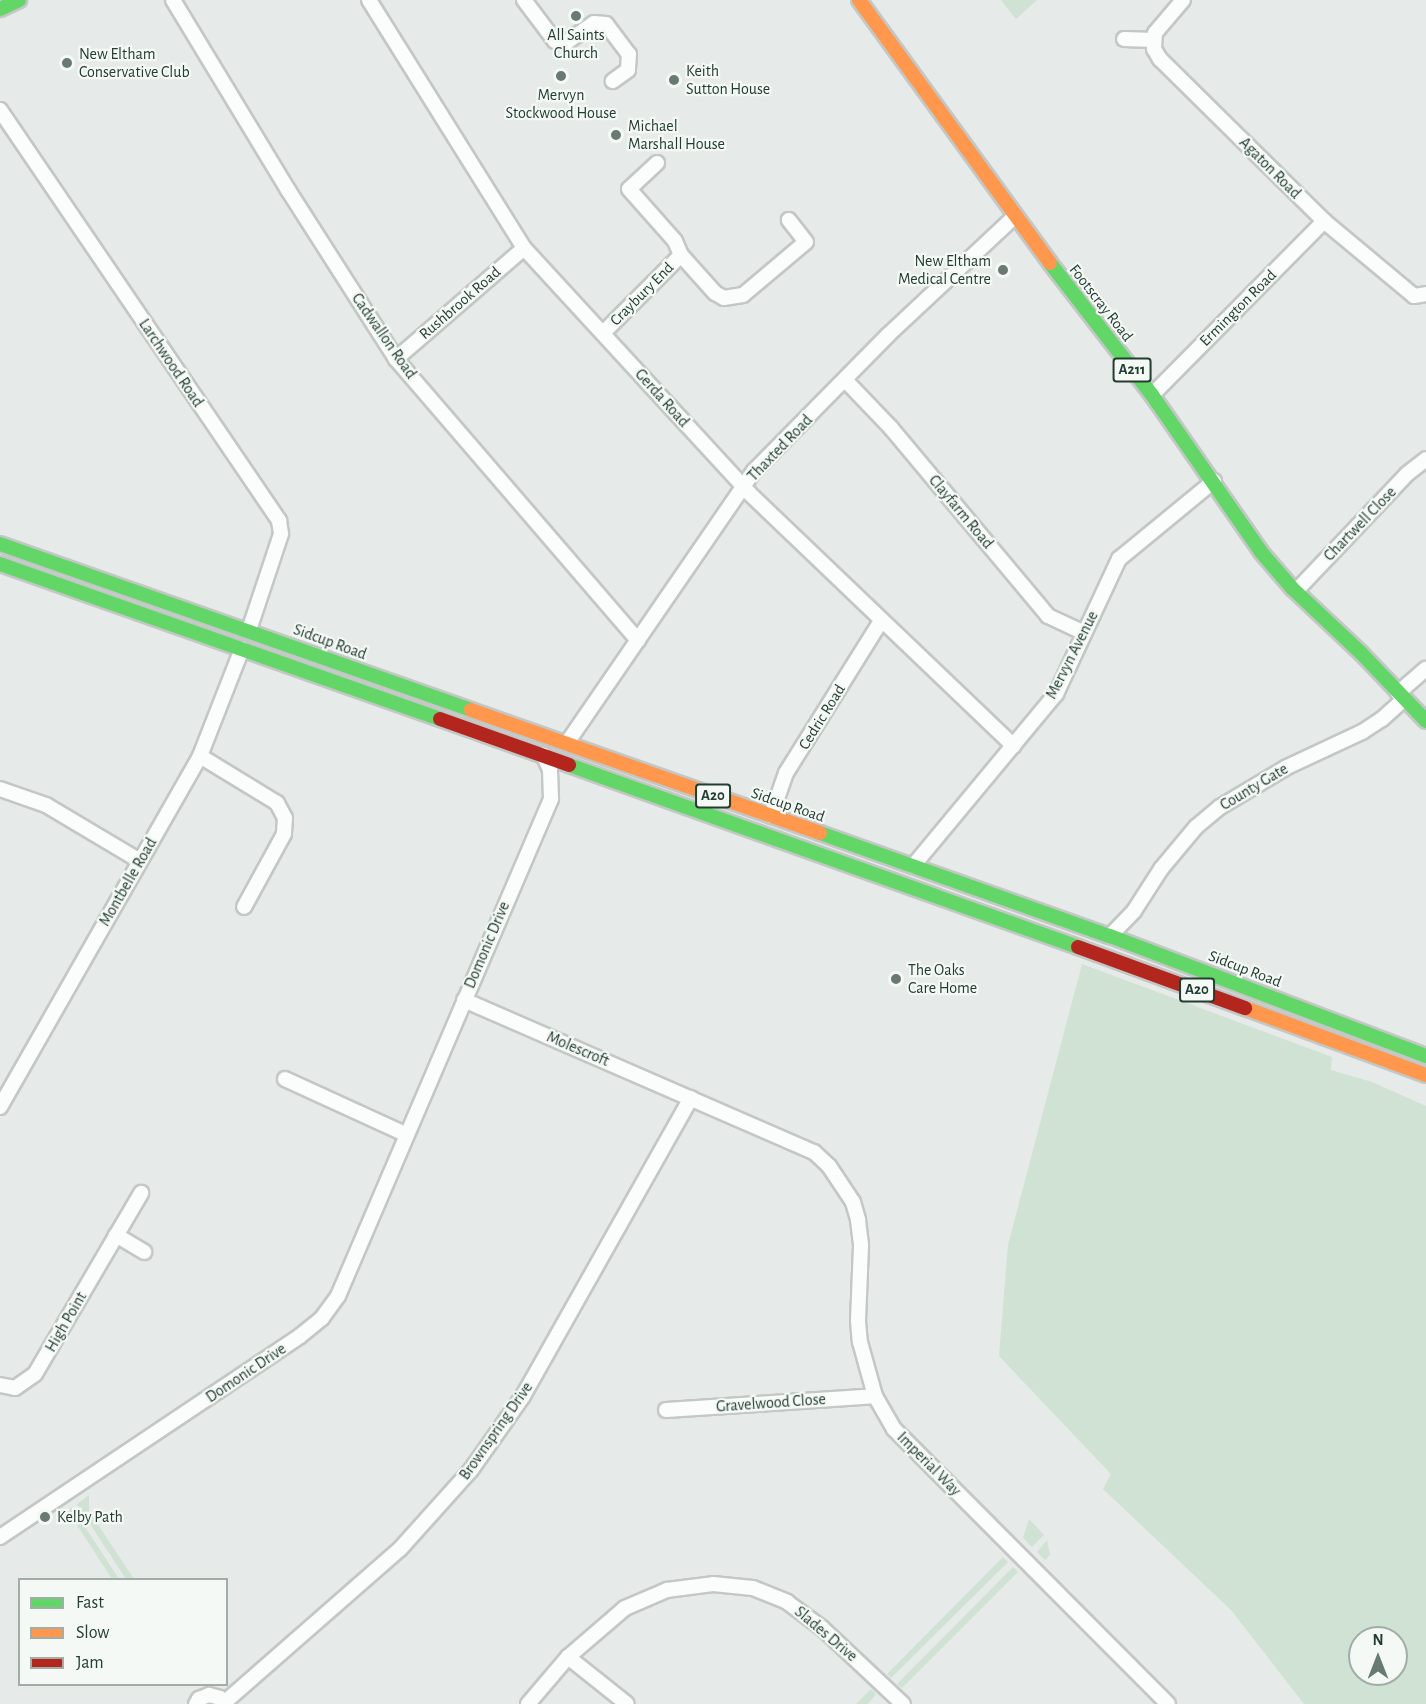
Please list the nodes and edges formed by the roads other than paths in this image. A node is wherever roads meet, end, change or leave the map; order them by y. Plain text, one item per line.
1 (20, 0) edge
2 (173, 0) edge
3 (369, 0) edge
4 (524, 0) edge
5 (859, 0) edge
6 (1184, 0) edge
7 (0, 9) edge
8 (1124, 39) dead end
9 (1154, 40) junction
10 (614, 81) dead end
11 (0, 110) edge
12 (657, 163) dead end
13 (1014, 217) junction
14 (789, 220) dead end
15 (1324, 221) junction
16 (524, 248) junction
17 (681, 255) junction
18 (1426, 294) edge
19 (603, 333) junction
20 (396, 359) junction
21 (845, 380) junction
22 (1152, 395) junction
23 (1426, 459) edge
24 (1214, 481) junction
25 (743, 487) junction
26 (0, 544) edge
27 (0, 564) edge
28 (1296, 591) junction
29 (881, 621) junction
30 (249, 630) junction
31 (1084, 633) junction
32 (638, 640) junction
33 (242, 649) junction
34 (1426, 669) edge
35 (1401, 696) junction
36 (1426, 722) edge
37 (567, 743) junction
38 (1014, 746) junction
39 (543, 754) junction
40 (200, 756) junction
41 (0, 789) edge
42 (771, 816) junction
43 (140, 861) junction
44 (913, 866) junction
45 (244, 907) dead end
46 (1134, 911) junction
47 (1110, 936) junction
48 (1138, 946) junction
49 (464, 1000) junction
50 (1426, 1056) edge
51 (1426, 1075) edge
52 (285, 1079) dead end
53 (692, 1098) junction
54 (0, 1107) edge
55 (405, 1134) junction
56 (141, 1193) dead end
57 (116, 1235) junction
58 (144, 1252) dead end
59 (0, 1385) edge
60 (875, 1396) junction
61 (666, 1410) dead end
62 (0, 1538) edge
63 (568, 1657) junction
64 (225, 1703) edge
65 (196, 1704) edge
66 (528, 1704) edge
67 (627, 1704) edge
68 (903, 1704) edge
69 (1168, 1704) edge

1 - 7 main road
2 - 20 street, Cadwallon Road
3 - 16 street, Gerda Road
4 - 10 street
5 - 13 main road, Footscray Road / A211
6 - 9 street
8 - 9 street
9 - 15 street, Agaton Road
11 - 30 street, Larchwood Road
12 - 17 street, Craybury End
13 - 21 street, Thaxted Road
13 - 22 main road, Footscray Road / A211
14 - 17 street, Craybury End
15 - 18 street, Agaton Road
15 - 22 street, Ermington Road
16 - 19 street, Gerda Road
16 - 20 street, Rushbrook Road
17 - 19 street, Craybury End
19 - 25 street, Gerda Road
20 - 32 street, Cadwallon Road
21 - 25 street, Thaxted Road
21 - 31 street, Clayfarm Road
22 - 24 main road, Footscray Road / A211
23 - 28 street, Chartwell Close
24 - 28 main road, Footscray Road / A211
24 - 31 street, Mervyn Avenue
25 - 29 street, Gerda Road
25 - 32 street, Thaxted Road
26 - 30 main road, Sidcup Road / A20
27 - 33 main road, Sidcup Road / A20
28 - 35 main road, Footscray Road / A211
29 - 38 street, Gerda Road
29 - 42 street, Cedric Road
30 - 37 main road, Sidcup Road / A20
31 - 38 street, Mervyn Avenue
32 - 37 street, Thaxted Road
33 - 39 main road, Sidcup Road / A20
33 - 40 street, Montbelle Road
34 - 35 street, County Gate
35 - 36 main road, Footscray Road / A211
35 - 46 street, County Gate
37 - 42 main road, Sidcup Road / A20
38 - 44 street, Mervyn Avenue
39 - 49 street, Domonic Drive
39 - 51 main road, Sidcup Road / A20
40 - 43 street, Montbelle Road
40 - 45 street
41 - 43 street
42 - 44 main road, Sidcup Road / A20
43 - 54 street, Montbelle Road
44 - 47 main road, Sidcup Road / A20
46 - 47 street, County Gate
46 - 48 street
47 - 48 main road, Sidcup Road / A20
48 - 50 main road, Sidcup Road / A20
49 - 53 street, Molescroft
49 - 55 street, Domonic Drive
52 - 55 street
53 - 60 street, Imperial Way
53 - 64 street, Brownspring Drive
55 - 62 street, Domonic Drive
56 - 57 street, High Point
57 - 58 street
57 - 59 street, High Point
60 - 61 street, Gravelwood Close
60 - 69 street, Imperial Way
63 - 66 street, Slades Drive
63 - 67 street
63 - 68 street, Slades Drive
64 - 65 street, Brownspring Drive

